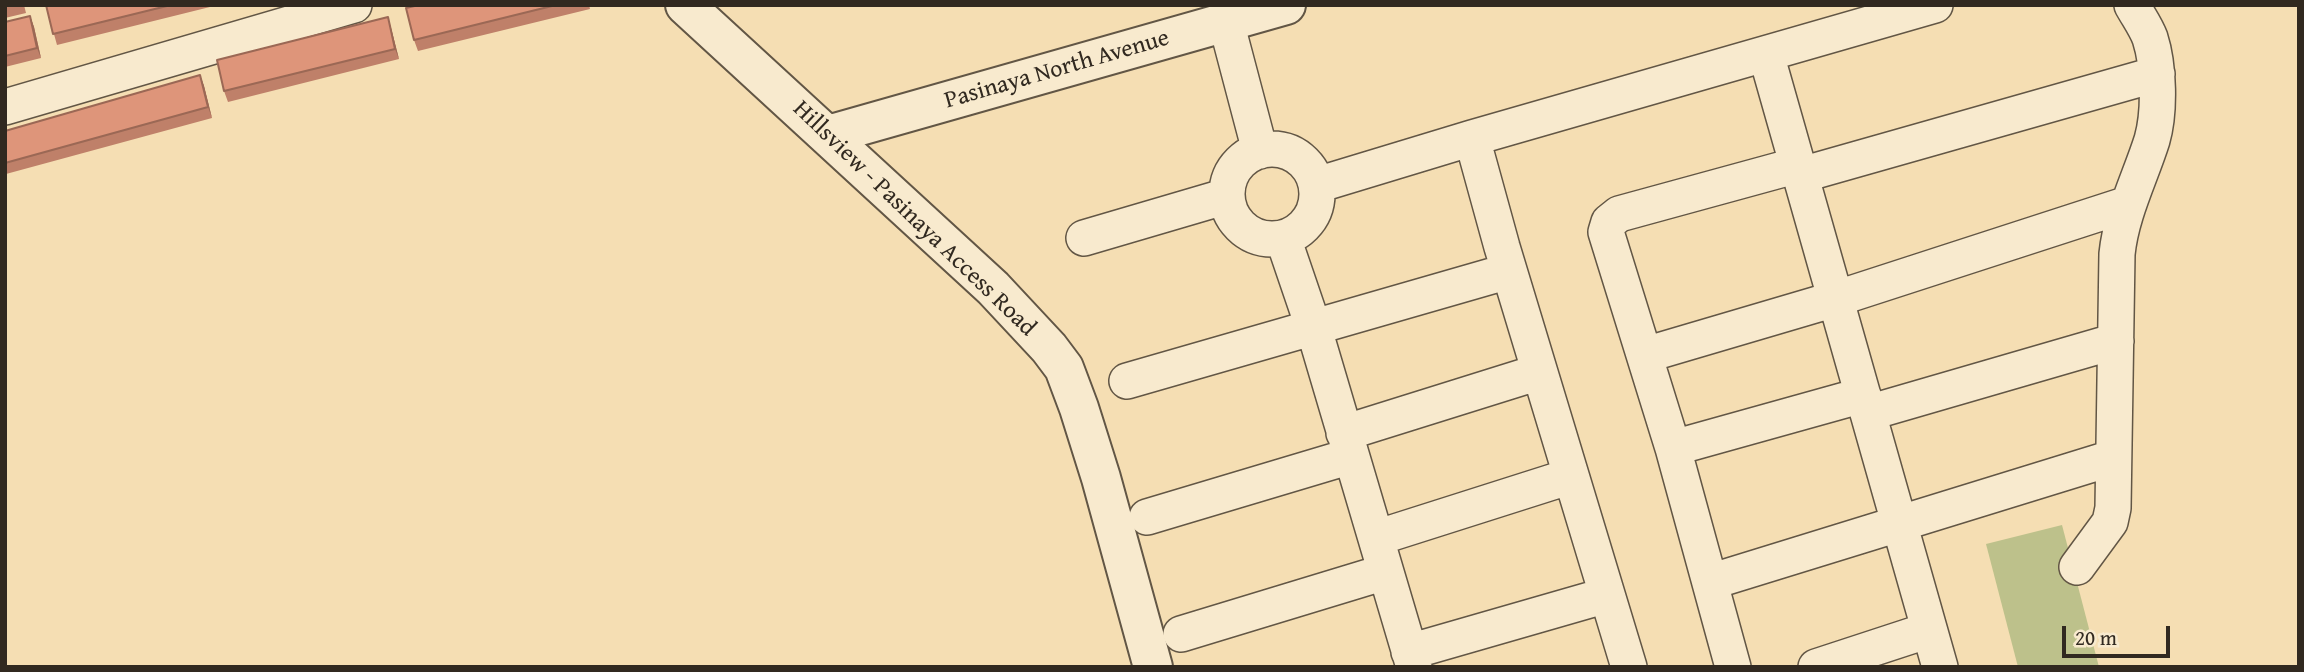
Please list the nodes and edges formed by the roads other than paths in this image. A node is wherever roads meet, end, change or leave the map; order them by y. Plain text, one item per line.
1 (354, 5) edge
2 (685, 5) edge
3 (1286, 5) edge
4 (1935, 5) edge
5 (2132, 5) edge
6 (1226, 22) junction
7 (1766, 54) junction
8 (2157, 74) junction
9 (5, 107) edge
10 (828, 135) junction
11 (1472, 138) junction
12 (1260, 151) junction
13 (1799, 170) junction
14 (1317, 186) junction
15 (1227, 196) junction
16 (2128, 204) junction
17 (1084, 238) dead end
18 (1283, 238) junction
19 (1509, 271) junction
20 (1835, 299) junction
21 (1314, 329) junction
22 (2116, 341) junction
23 (1644, 355) junction
24 (1539, 372) junction
25 (1127, 381) dead end
26 (1865, 404) junction
27 (1348, 445) junction
28 (1673, 449) junction
29 (2112, 457) junction
30 (1572, 476) junction
31 (1147, 517) dead end
32 (1899, 522) junction
33 (1376, 538) junction
34 (2077, 567) dead end
35 (1385, 572) junction
36 (1710, 582) junction
37 (1607, 595) junction
38 (1929, 630) junction
39 (1181, 634) dead end
40 (1411, 659) edge
41 (1153, 667) edge
42 (1629, 667) edge
43 (1733, 667) edge
44 (1816, 667) edge
45 (1940, 667) edge

1 - 9 street
2 - 10 street, Hillsview - Pasinaya Access Road
3 - 6 street, Pasinaya North Avenue
4 - 7 street
5 - 8 street
6 - 10 street, Pasinaya North Avenue
6 - 12 street
7 - 11 street
7 - 13 street
8 - 13 street
8 - 16 street
10 - 41 street, Hillsview - Pasinaya Access Road
11 - 14 street
11 - 19 street
12 - 14 street
12 - 15 street
13 - 20 street
13 - 23 street
14 - 18 street
15 - 17 street
15 - 18 street
16 - 20 street
16 - 22 street
18 - 21 street
19 - 21 street
19 - 24 street
20 - 23 street
20 - 26 street
21 - 25 street
21 - 27 street
22 - 26 street
22 - 29 street
23 - 28 street
24 - 27 street
24 - 30 street
26 - 28 street
26 - 32 street
27 - 31 street
27 - 33 street
28 - 36 street
29 - 32 street
29 - 34 street
30 - 33 street
30 - 37 street
32 - 36 street
32 - 38 street
33 - 35 street
35 - 39 street
35 - 40 street
36 - 43 street
37 - 40 street
37 - 42 street
38 - 44 street
38 - 45 street

